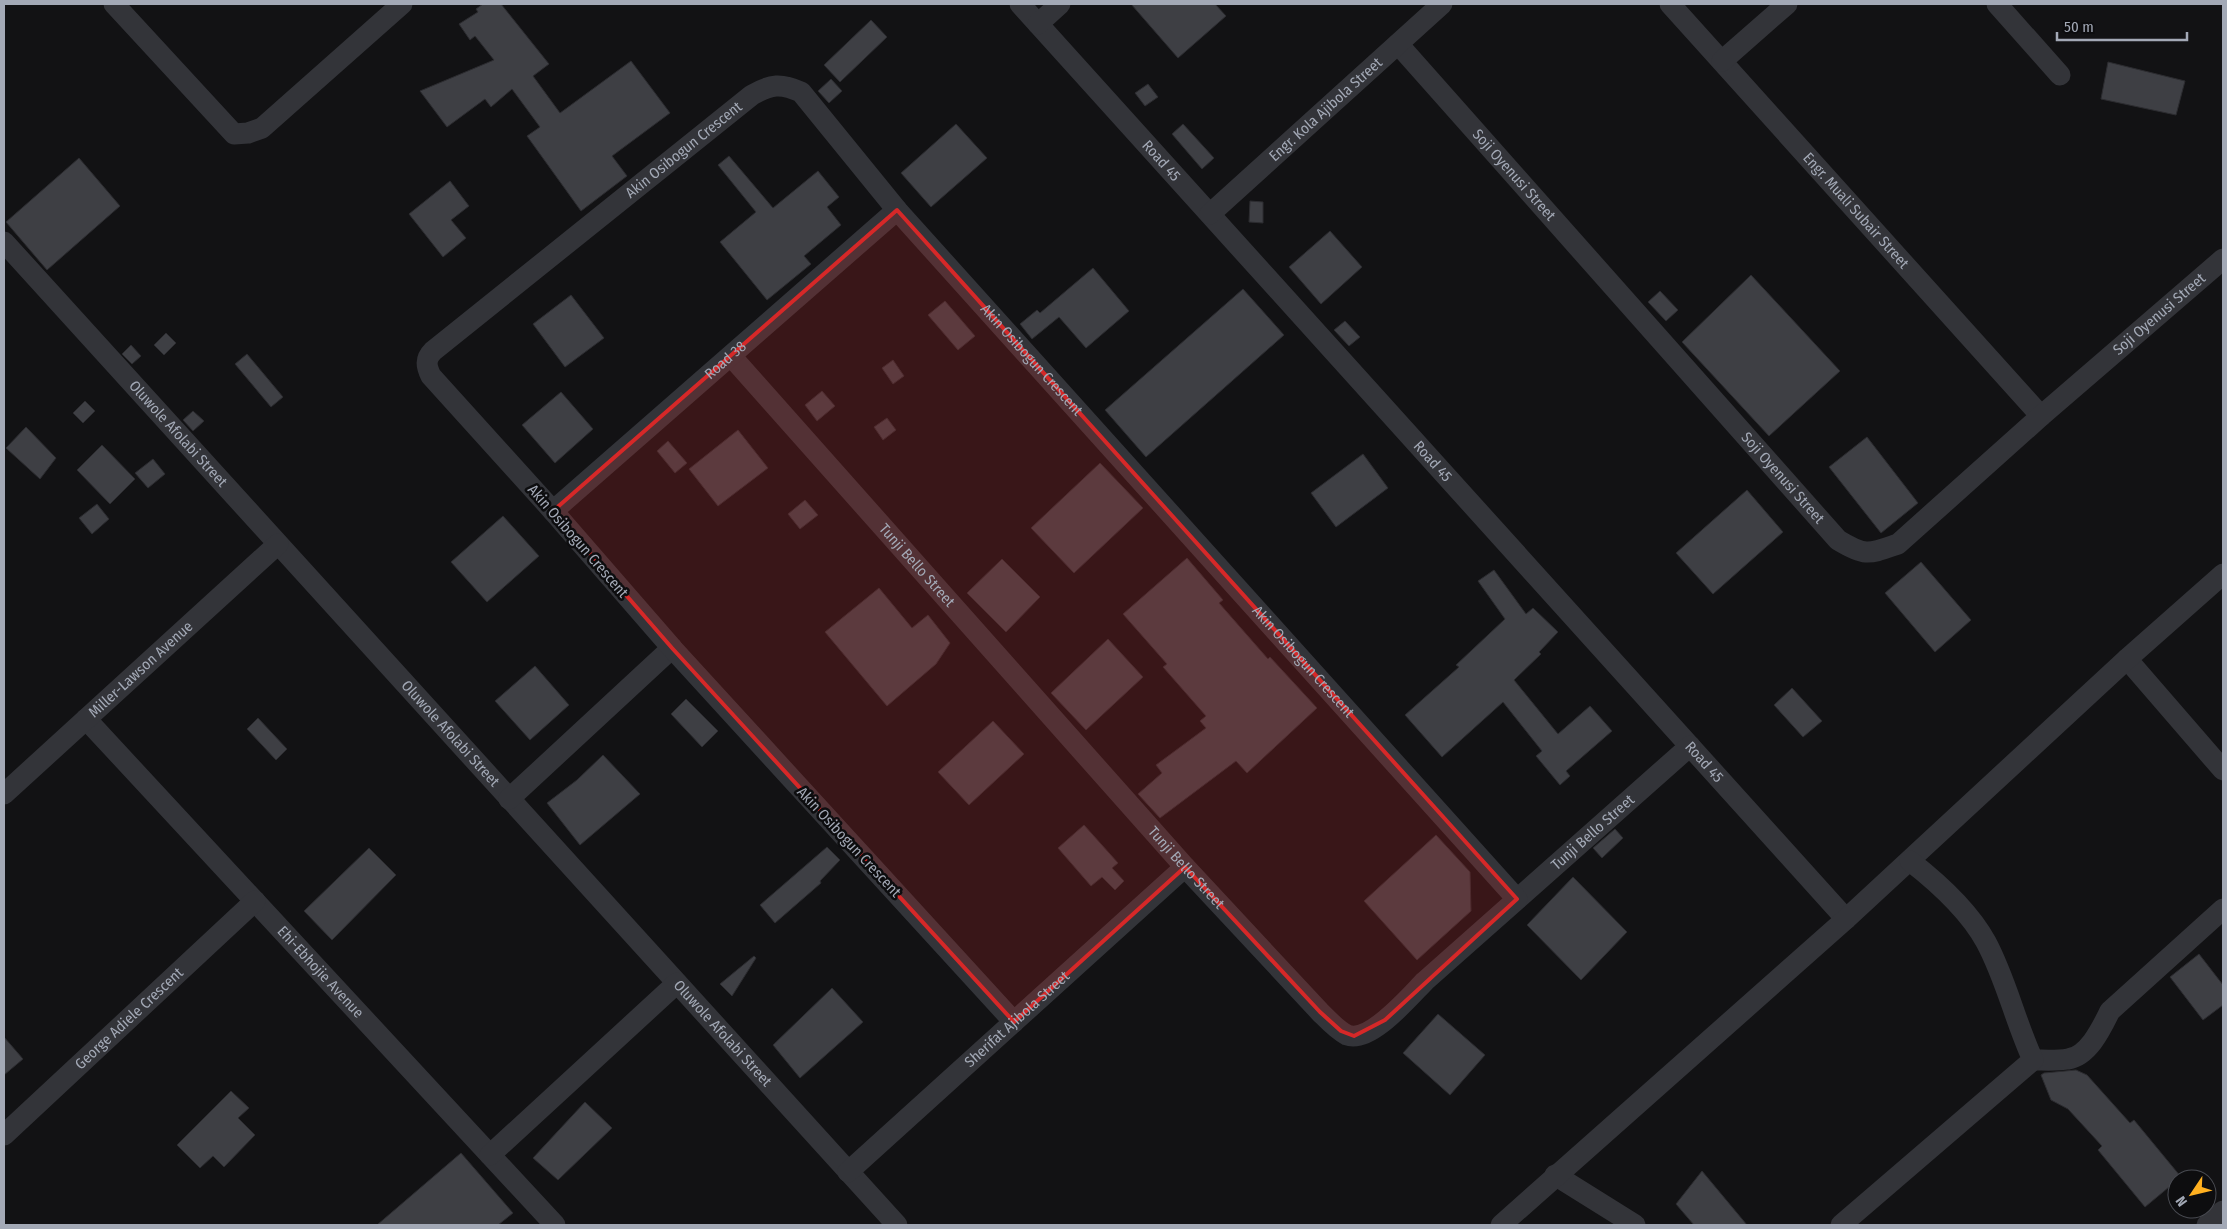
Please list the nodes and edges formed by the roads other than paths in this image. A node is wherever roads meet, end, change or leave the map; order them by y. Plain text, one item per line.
1 (114, 4) edge
2 (402, 4) edge
3 (1020, 4) edge
4 (1060, 4) edge
5 (1442, 4) edge
6 (1670, 4) edge
7 (1786, 4) edge
8 (1997, 4) edge
9 (1038, 24) junction
10 (1398, 44) junction
11 (1722, 61) junction
12 (2060, 75) dead end
13 (897, 210) junction
14 (1210, 214) junction
15 (4, 242) edge
16 (2223, 259) edge
17 (731, 356) junction
18 (2041, 416) junction
19 (553, 511) junction
20 (278, 544) junction
21 (2223, 574) edge
22 (672, 648) junction
23 (2127, 659) junction
24 (86, 719) junction
25 (1690, 746) junction
26 (2223, 770) edge
27 (4, 794) edge
28 (509, 798) junction
29 (1910, 861) junction
30 (1185, 867) junction
31 (1517, 900) junction
32 (255, 901) junction
33 (2223, 909) edge
34 (1846, 919) junction
35 (677, 983) junction
36 (1014, 1022) junction
37 (2033, 1060) junction
38 (4, 1135) edge
39 (490, 1155) junction
40 (848, 1172) junction
41 (1555, 1176) junction
42 (2223, 1211) edge
43 (555, 1225) edge
44 (897, 1225) edge
45 (1501, 1225) edge
46 (1635, 1225) edge
47 (1841, 1225) edge
48 (2207, 1225) edge

1 - 2 street
3 - 9 street, Road 45
4 - 9 street
5 - 10 street, Engr. Kola Ajibola Street
6 - 11 street, Engr. Muali Subair Street
7 - 11 street
8 - 12 street
9 - 14 street, Road 45
10 - 14 street, Engr. Kola Ajibola Street
10 - 18 street, Soji Oyenusi Street
11 - 18 street, Engr. Muali Subair Street
13 - 17 street, Road 38
13 - 19 street, Akin Osibogun Crescent
13 - 31 street, Akin Osibogun Crescent
14 - 25 street, Road 45
15 - 20 street, Oluwole Afolabi Street
16 - 18 street, Soji Oyenusi Street
17 - 19 street, Road 38
17 - 30 street, Tunji Bello Street
19 - 22 street, Akin Osibogun Crescent
20 - 24 street, Miller-Lawson Avenue
20 - 28 street, Oluwole Afolabi Street
21 - 23 street
22 - 28 street
22 - 36 street, Akin Osibogun Crescent
23 - 26 street
23 - 29 street
24 - 27 street, Miller-Lawson Avenue
24 - 32 street, Ehi-Ebhojie Avenue
25 - 31 street, Tunji Bello Street
25 - 34 street, Road 45
28 - 35 street, Oluwole Afolabi Street
29 - 34 street
29 - 37 street
30 - 31 street, Tunji Bello Street
30 - 36 street, Sherifat Ajibola Street
32 - 38 street, George Adiele Crescent
32 - 39 street, Ehi-Ebhojie Avenue
33 - 37 street
34 - 41 street
35 - 39 street
35 - 40 street, Oluwole Afolabi Street
36 - 40 street, Sherifat Ajibola Street
37 - 47 street
39 - 43 street, Ehi-Ebhojie Avenue
40 - 44 street, Oluwole Afolabi Street
41 - 45 street
41 - 46 street
42 - 48 street

